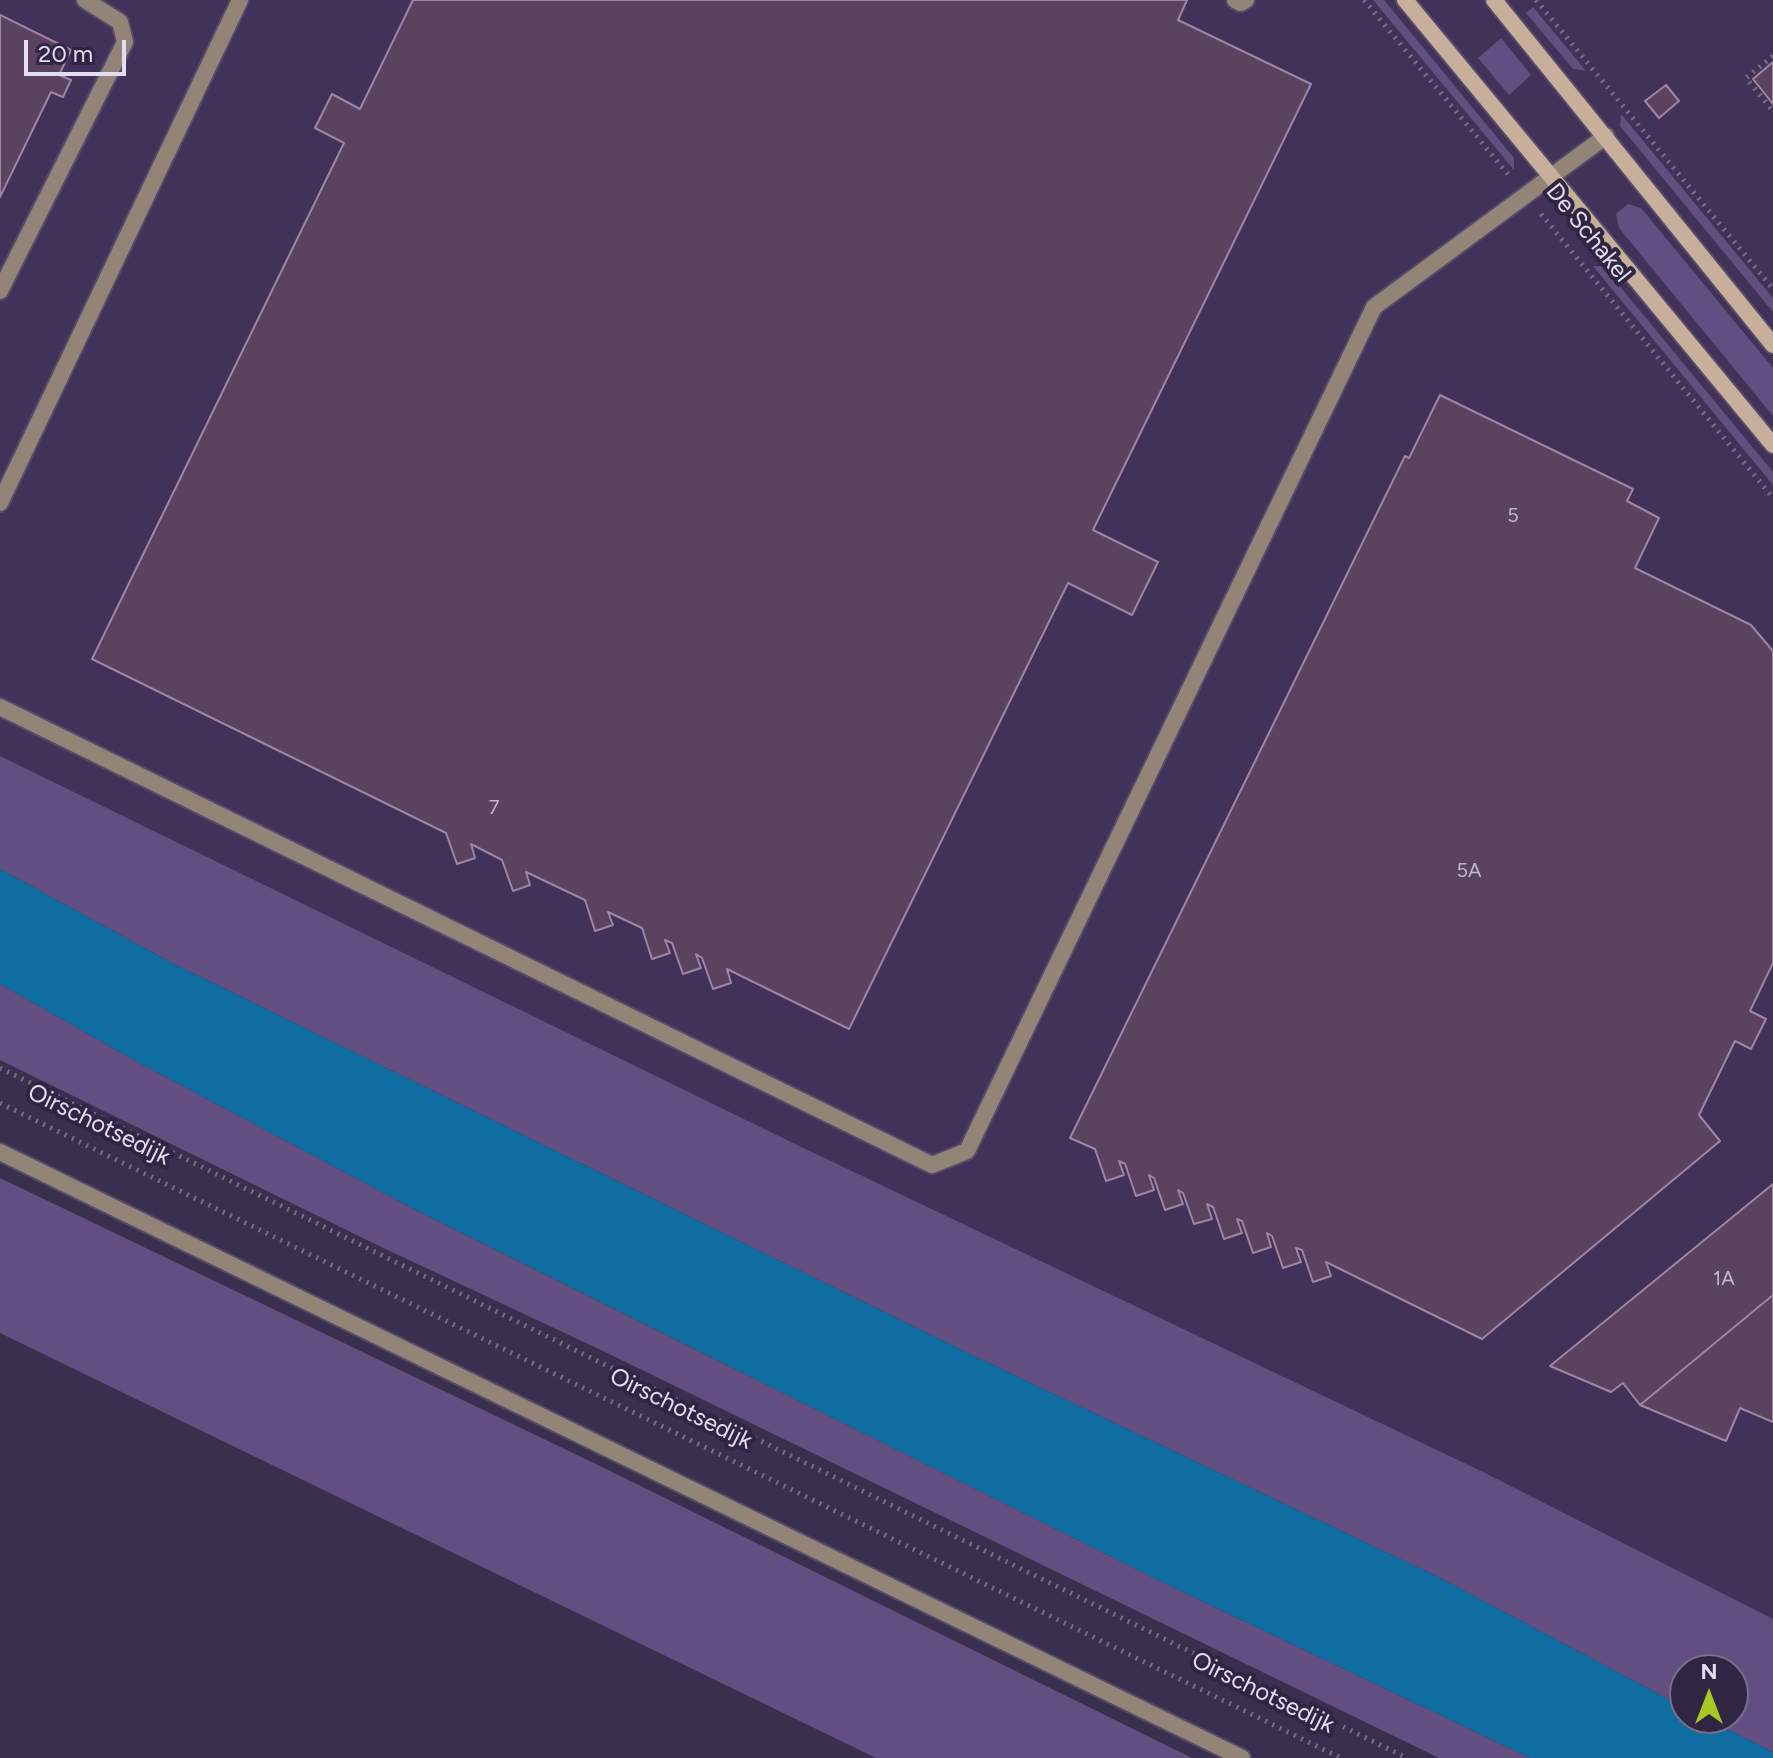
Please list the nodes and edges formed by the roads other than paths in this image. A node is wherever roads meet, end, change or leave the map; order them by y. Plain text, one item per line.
1 (85, 0) edge
2 (240, 0) edge
3 (1235, 0) edge
4 (1246, 0) edge
5 (1405, 0) edge
6 (1494, 0) edge
7 (1606, 136) junction
8 (1551, 178) junction
9 (0, 291) edge
10 (1773, 345) edge
11 (1773, 445) edge
12 (0, 503) edge
13 (0, 707) edge
14 (0, 1152) edge
15 (1242, 1758) edge

1 - 9 street
2 - 12 street
3 - 4 street
5 - 8 street, De Schakel
6 - 7 street
7 - 8 street
7 - 10 street
8 - 11 street, De Schakel
8 - 13 street
14 - 15 street

